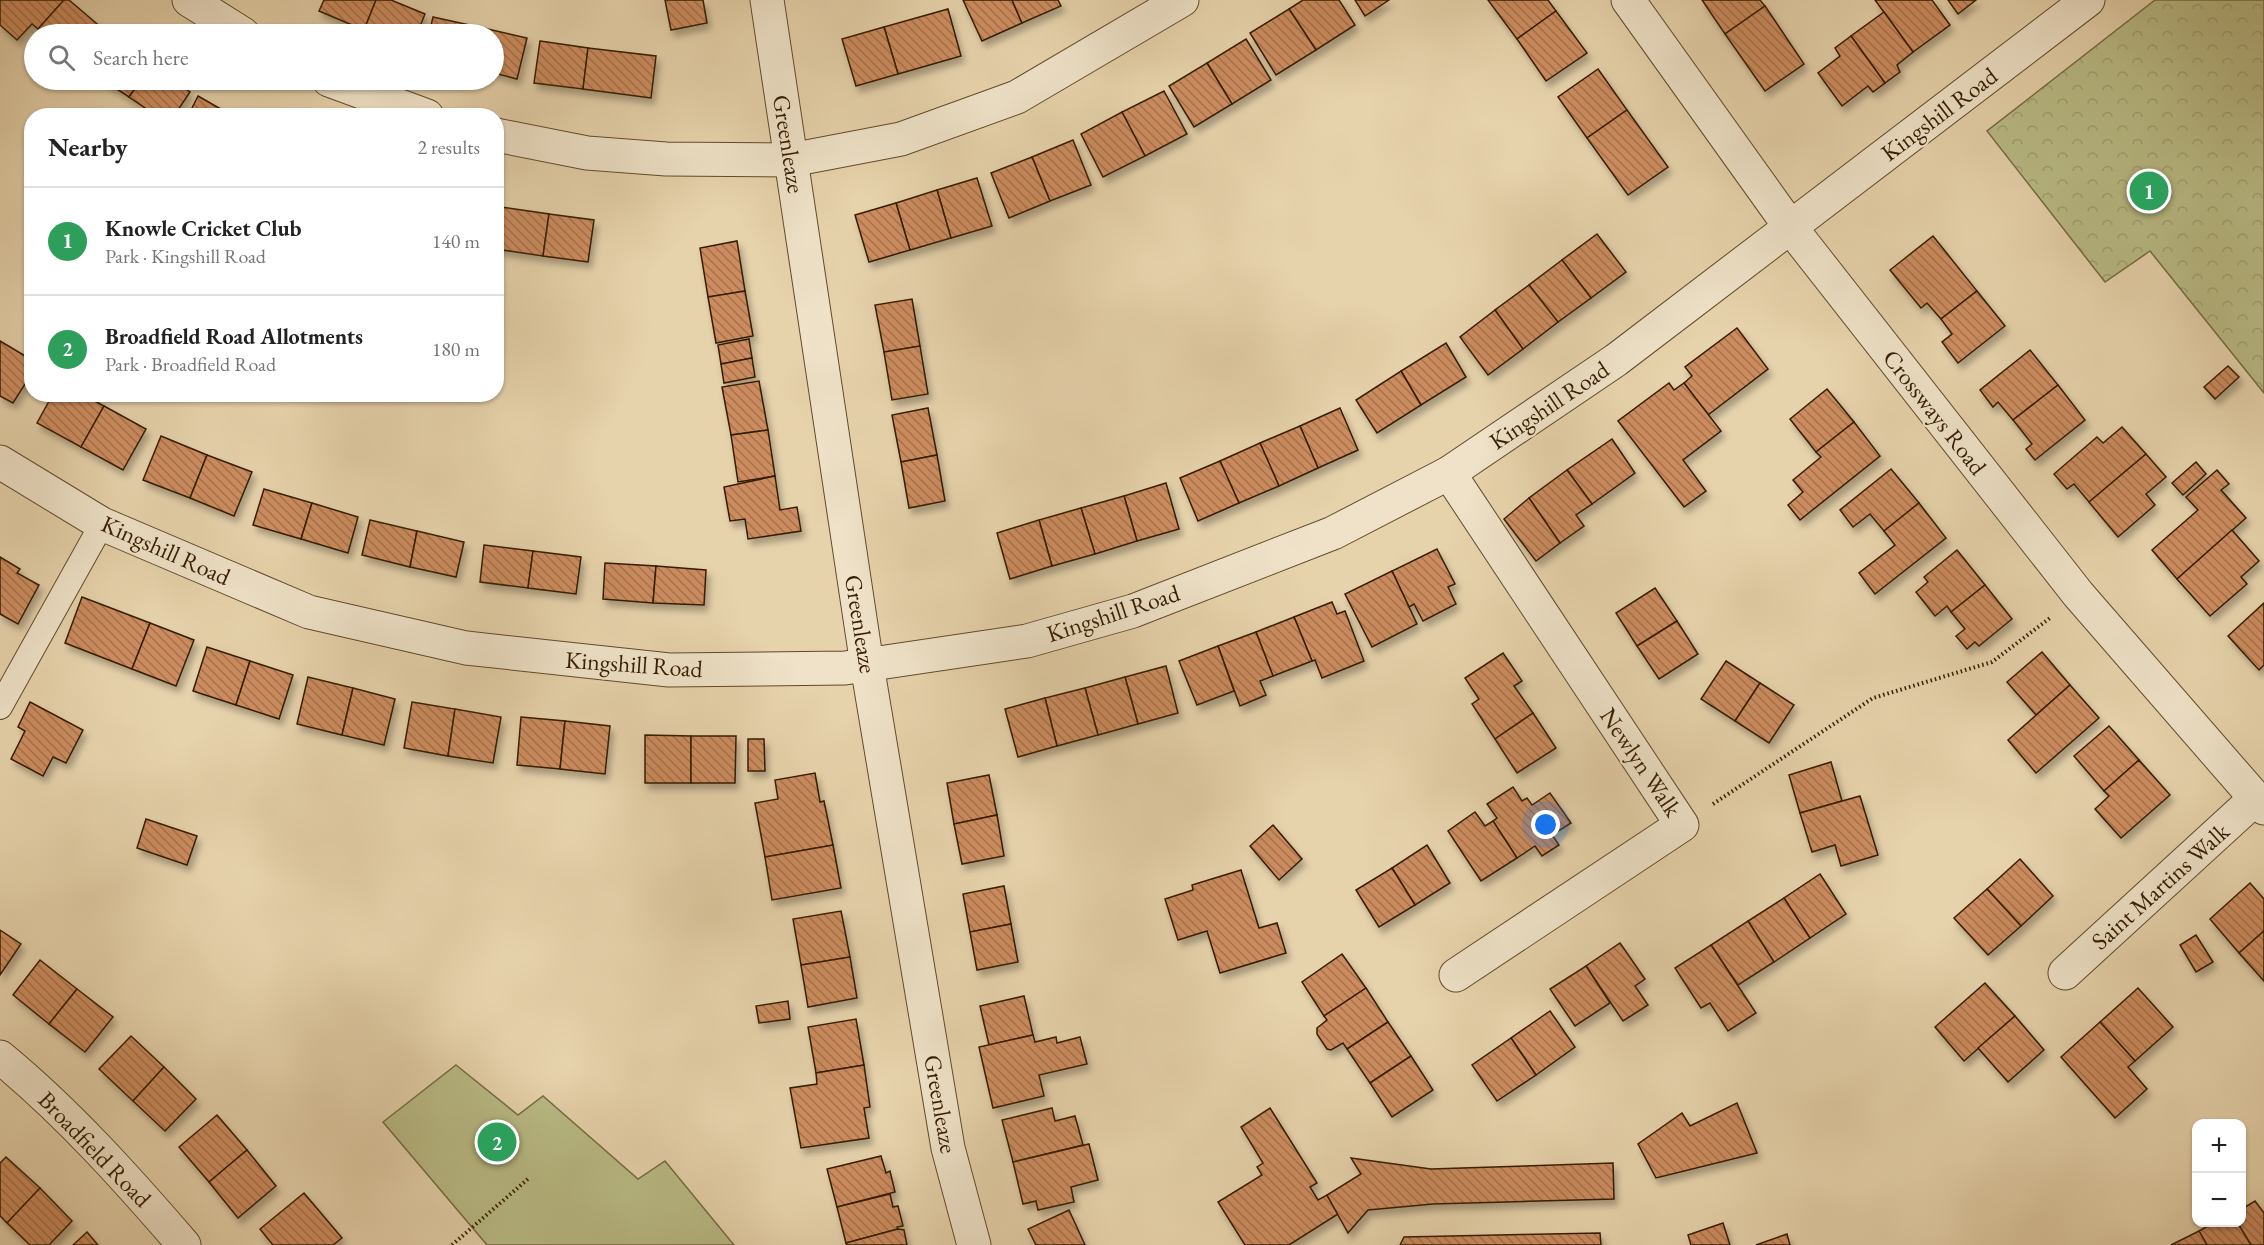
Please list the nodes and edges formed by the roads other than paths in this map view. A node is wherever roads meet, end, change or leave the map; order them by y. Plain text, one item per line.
1 (189, 0) edge
2 (767, 0) edge
3 (1182, 0) edge
4 (1628, 0) edge
5 (2088, 0) edge
6 (227, 24) edge
7 (356, 90) edge
8 (406, 108) edge
9 (504, 137) edge
10 (791, 160) junction
11 (1791, 228) junction
12 (0, 462) edge
13 (1449, 473) junction
14 (102, 524) junction
15 (867, 665) junction
16 (0, 707) edge
17 (2260, 804) edge
18 (2065, 973) dead end
19 (1456, 975) dead end
20 (0, 1057) edge
21 (184, 1245) edge
22 (974, 1245) edge

1 - 6 street
2 - 10 street, Greenleaze
3 - 10 street
4 - 11 street, Crossways Road
5 - 11 street, Kingshill Road
7 - 8 street
9 - 10 street
10 - 15 street, Greenleaze
11 - 13 street, Kingshill Road
11 - 17 street, Crossways Road
12 - 14 street, Kingshill Road
13 - 15 street, Kingshill Road
13 - 19 street, Newlyn Walk
14 - 15 street, Kingshill Road
14 - 16 lane
15 - 22 street, Greenleaze
17 - 18 street, Saint Martins Walk
20 - 21 street, Broadfield Road

